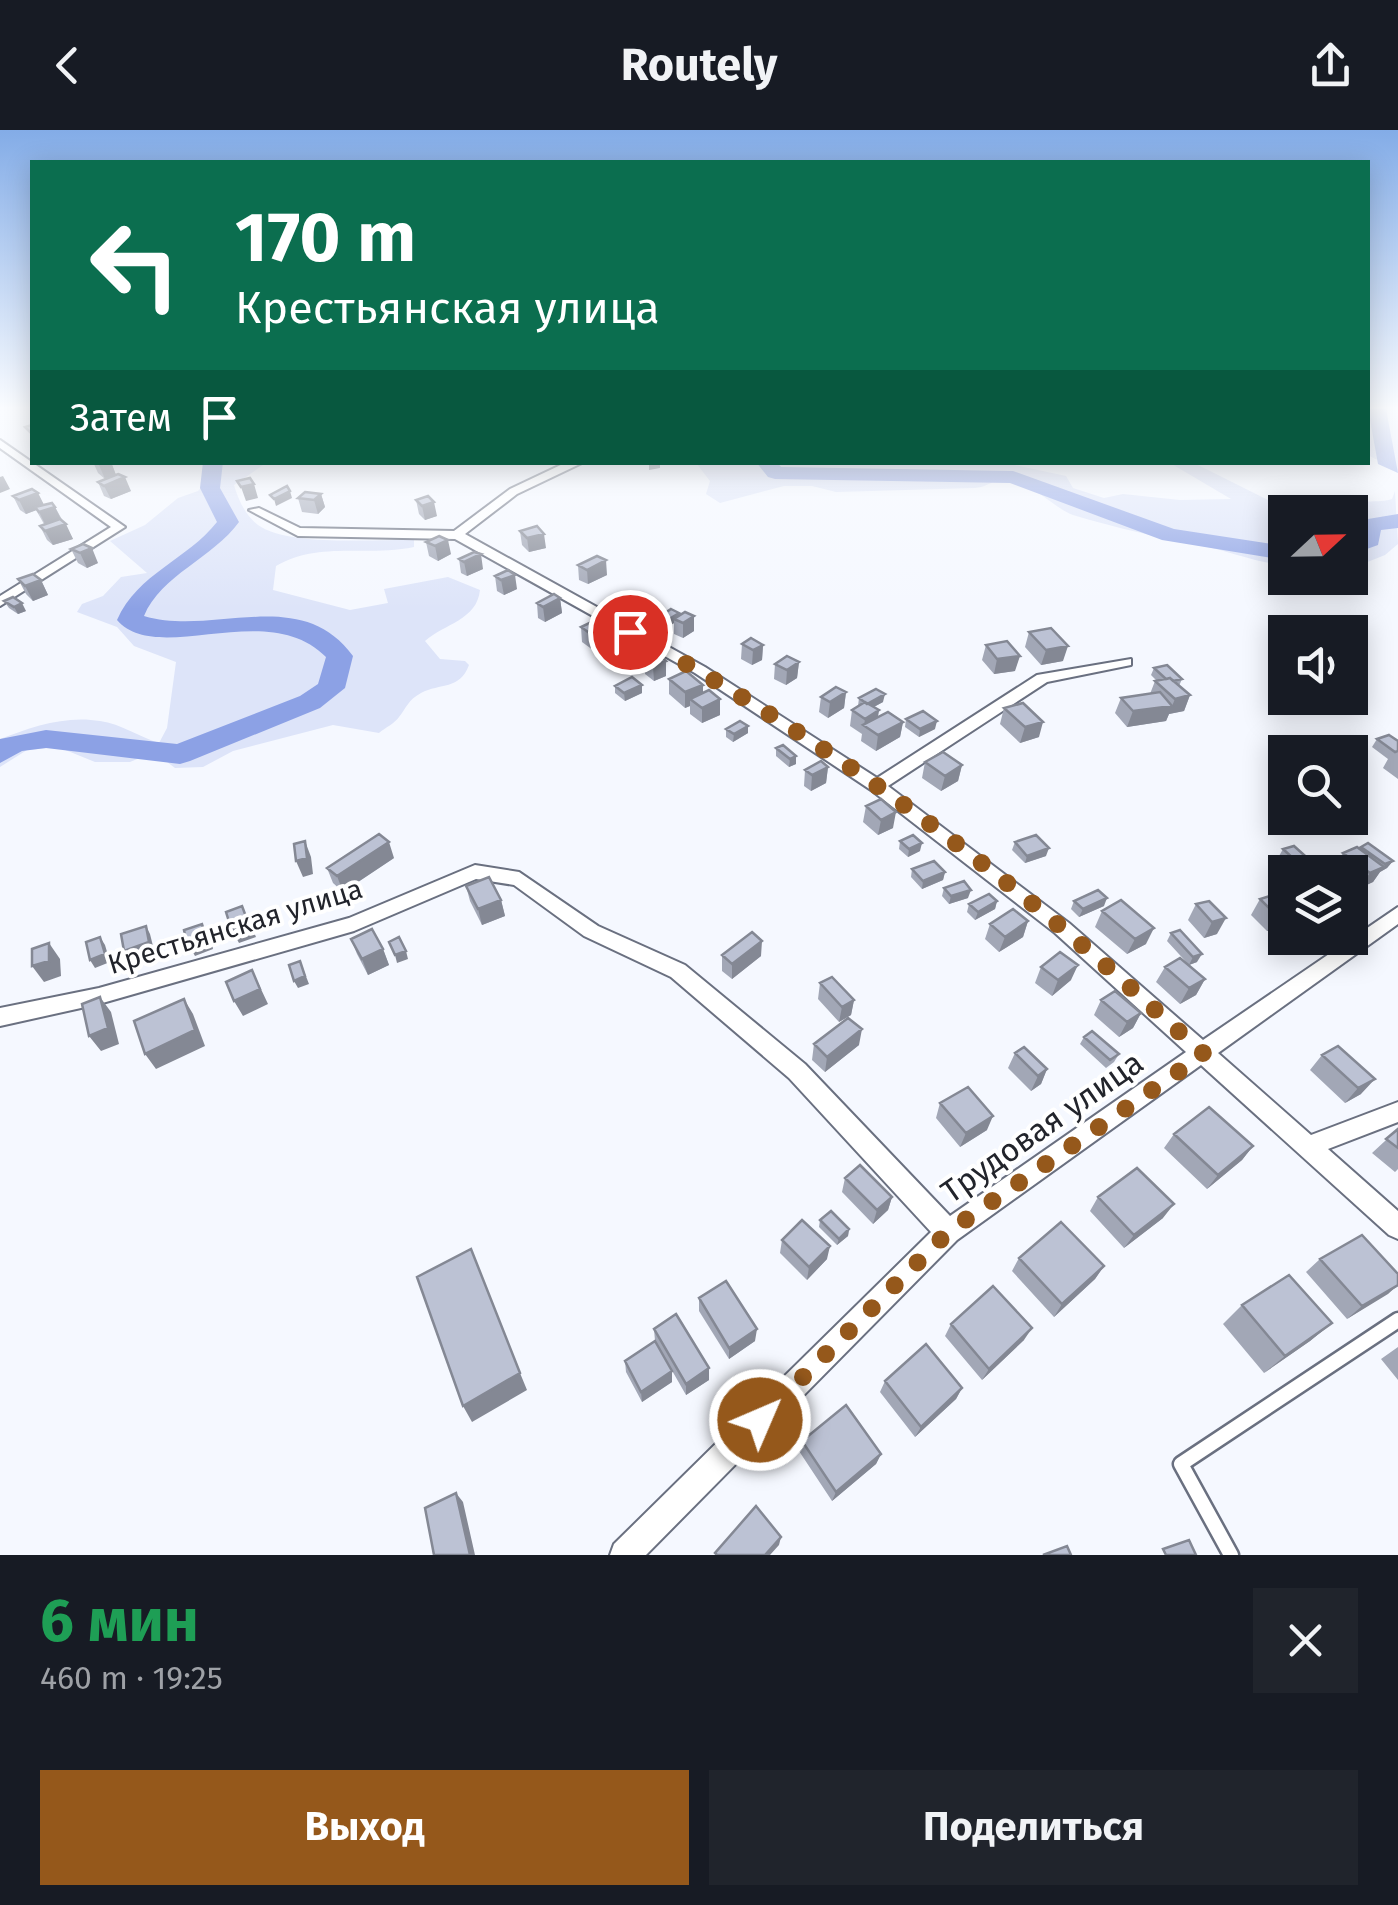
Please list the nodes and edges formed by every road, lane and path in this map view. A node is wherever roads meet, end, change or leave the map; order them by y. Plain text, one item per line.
1 (47, 476) edge
2 (545, 476) edge
3 (255, 510) dead end
4 (457, 536) junction
5 (0, 602) edge
6 (1126, 662) dead end
7 (878, 786) junction
8 (1398, 914) edge
9 (0, 1016) edge
10 (1204, 1054) junction
11 (1398, 1112) edge
12 (1309, 1146) junction
13 (1398, 1227) edge
14 (948, 1232) junction
15 (1398, 1320) edge
16 (626, 1555) edge
17 (1231, 1555) edge

1 - 5 street
2 - 4 street
3 - 4 street
4 - 7 street
6 - 7 street
7 - 10 street
8 - 10 street, Трудовая улица
9 - 14 street, Крестьянская улица
10 - 12 street
10 - 14 street, Трудовая улица
11 - 12 street
12 - 13 street
14 - 16 street, Трудовая улица
15 - 17 lane

